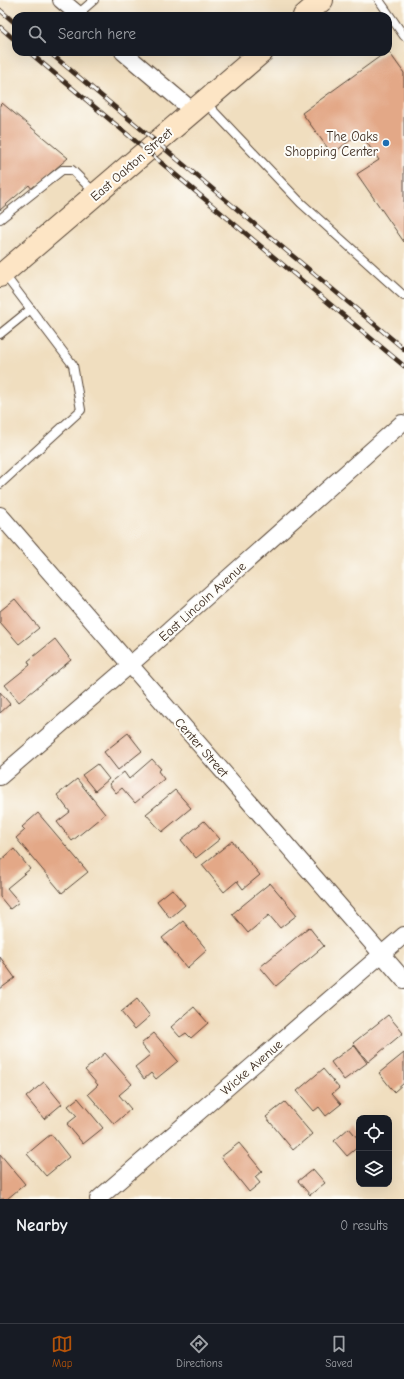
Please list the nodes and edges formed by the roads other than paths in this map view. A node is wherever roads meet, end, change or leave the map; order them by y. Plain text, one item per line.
1 (61, 0) edge
2 (94, 0) edge
3 (322, 0) edge
4 (379, 0) edge
5 (75, 12) edge
6 (82, 12) edge
7 (308, 12) edge
8 (388, 12) edge
9 (392, 17) edge
10 (403, 32) edge
11 (129, 56) edge
12 (257, 56) edge
13 (199, 106) junction
14 (96, 194) junction
15 (0, 220) edge
16 (2, 275) edge
17 (404, 296) edge
18 (31, 309) junction
19 (0, 334) edge
20 (402, 422) dead end
21 (0, 484) edge
22 (0, 515) edge
23 (130, 665) junction
24 (0, 777) edge
25 (404, 935) edge
26 (381, 954) junction
27 (404, 980) edge
28 (98, 1199) edge

1 - 5 street
2 - 6 lane
3 - 7 main road
4 - 8 lane
9 - 10 lane
11 - 13 street
12 - 13 main road, East Oakton Street
13 - 14 main road, East Oakton Street
13 - 17 lane
14 - 15 lane
14 - 16 main road, East Oakton Street
16 - 18 lane
18 - 19 lane
18 - 21 lane
20 - 23 street, East Lincoln Avenue
22 - 23 street, Center Street
23 - 24 street, East Lincoln Avenue
23 - 26 street, Center Street
25 - 26 street, Wicke Avenue
26 - 27 street, Center Street
26 - 28 street, Wicke Avenue

